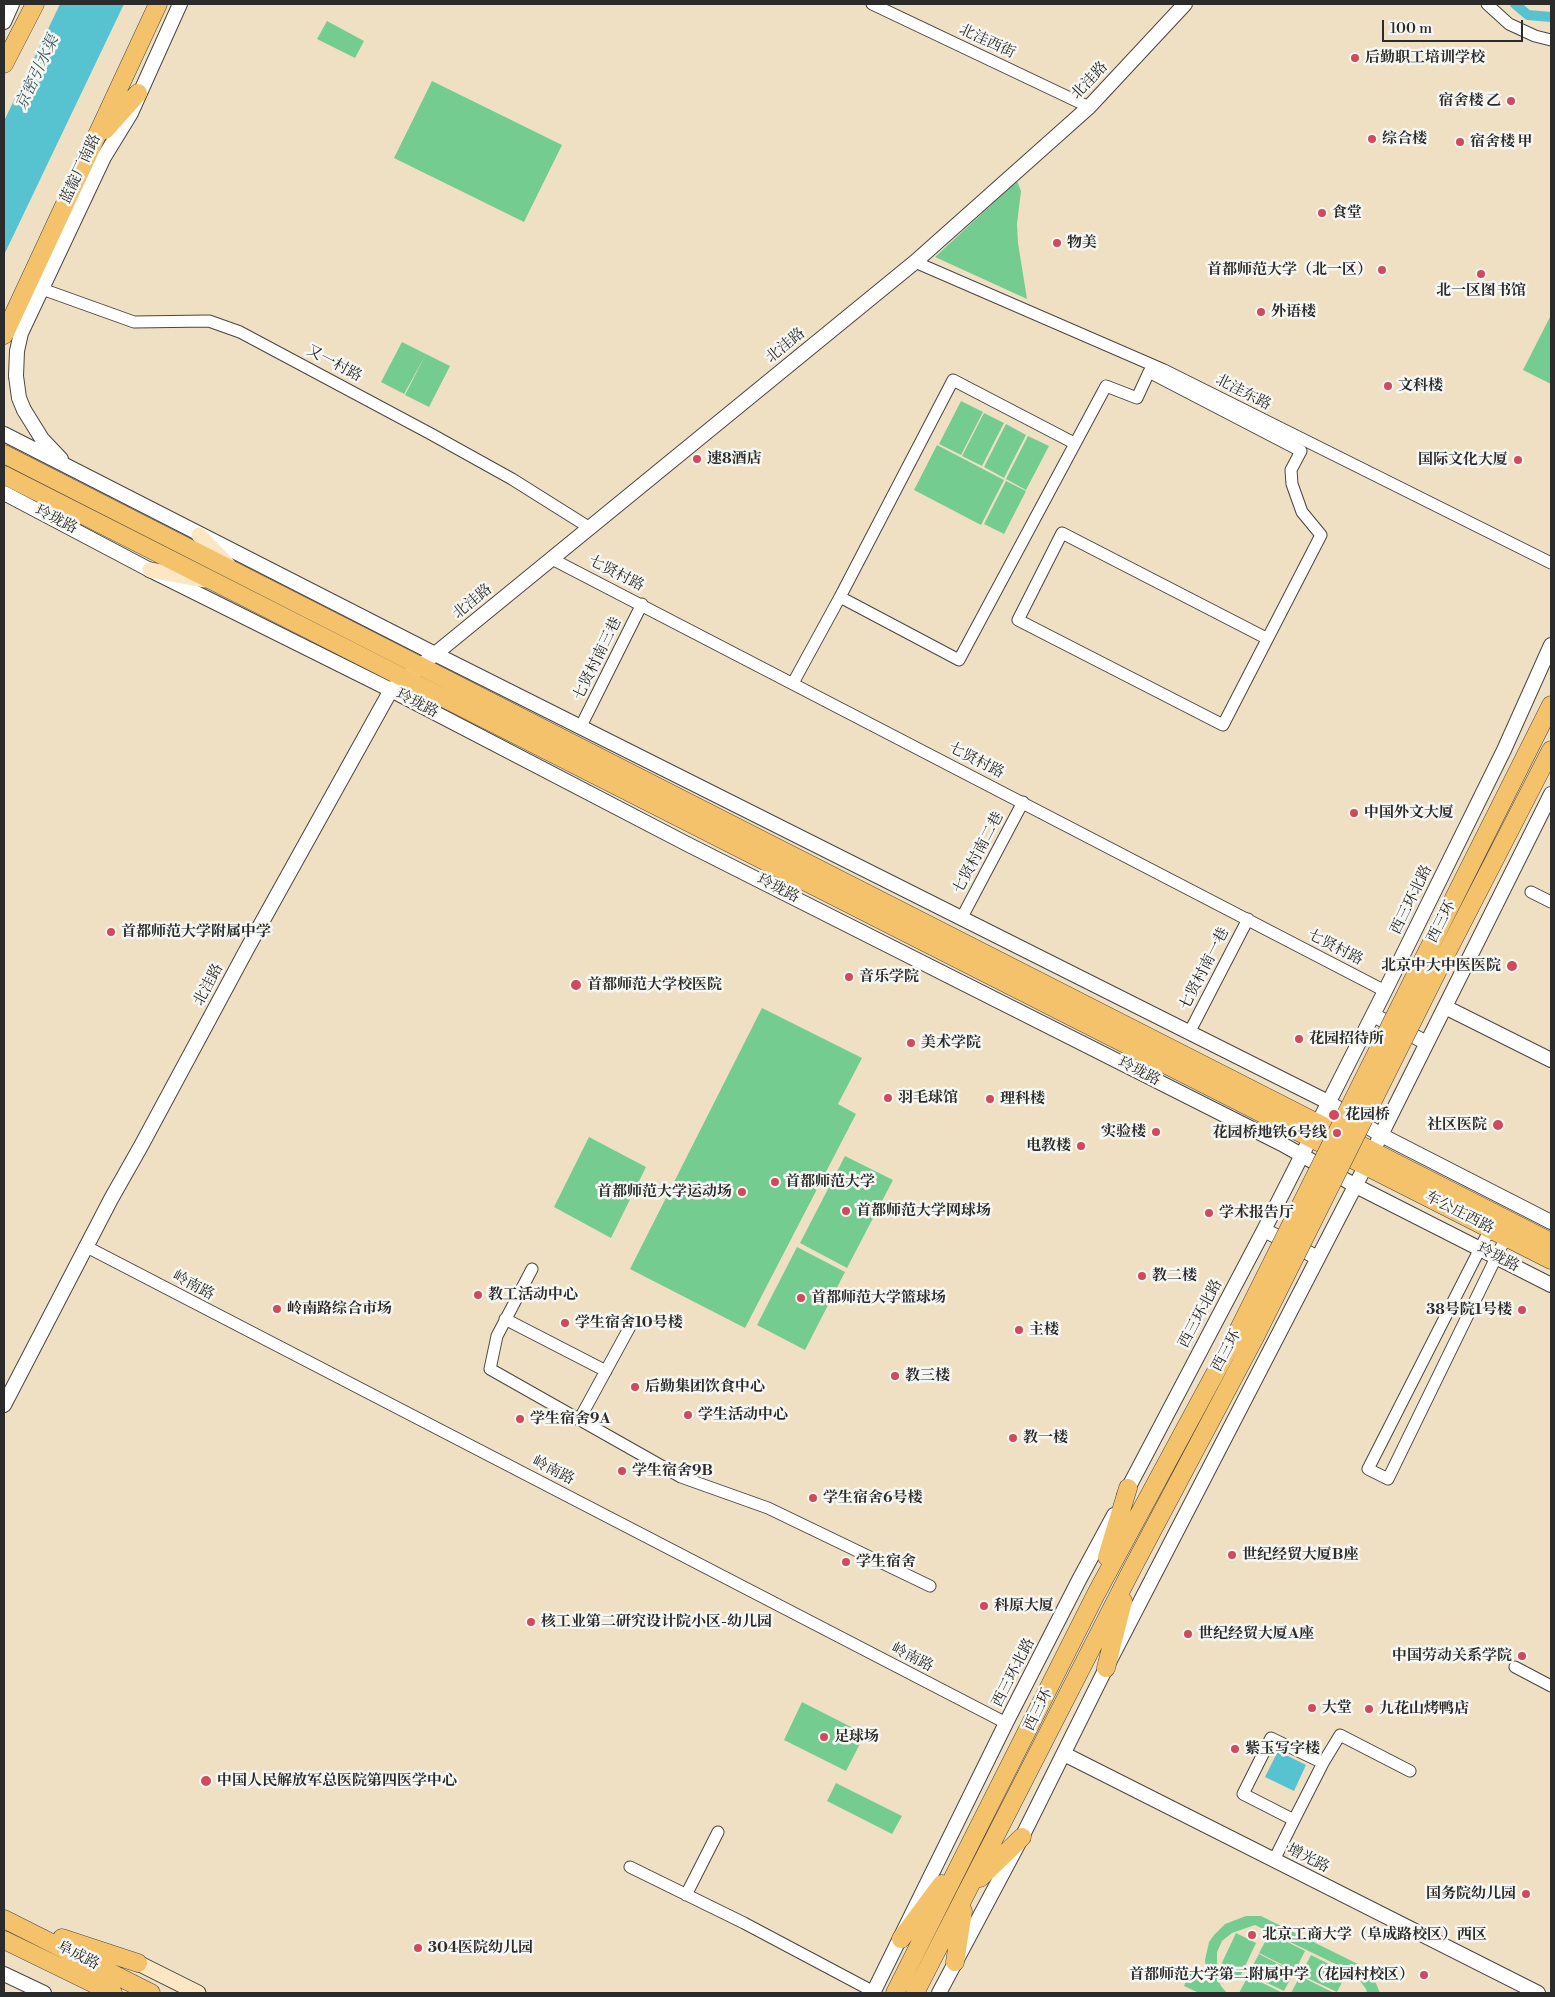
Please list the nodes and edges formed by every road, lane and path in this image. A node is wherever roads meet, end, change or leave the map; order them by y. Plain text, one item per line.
1 (12, 4) edge
2 (35, 4) edge
3 (158, 4) edge
4 (180, 4) edge
5 (872, 4) edge
6 (1185, 4) edge
7 (1488, 4) edge
8 (4, 22) edge
9 (25, 25) junction
10 (1551, 40) edge
11 (4, 48) edge
12 (4, 64) edge
13 (138, 93) junction
14 (1089, 107) junction
15 (93, 144) junction
16 (915, 262) junction
17 (42, 289) junction
18 (4, 334) edge
19 (4, 434) edge
20 (1074, 443) junction
21 (4, 454) edge
22 (69, 467) junction
23 (4, 475) edge
24 (4, 494) edge
25 (21, 502) junction
26 (4, 504) edge
27 (590, 528) junction
28 (199, 535) junction
29 (552, 559) junction
30 (1551, 563) edge
31 (150, 570) junction
32 (233, 571) junction
33 (215, 582) junction
34 (840, 597) junction
35 (642, 604) junction
36 (1266, 638) junction
37 (1551, 646) edge
38 (434, 654) junction
39 (420, 666) junction
40 (406, 678) junction
41 (793, 683) junction
42 (390, 690) junction
43 (1551, 705) edge
44 (580, 728) junction
45 (1551, 750) edge
46 (1551, 794) edge
47 (1023, 802) junction
48 (1531, 892) dead end
49 (1551, 902) edge
50 (961, 919) junction
51 (1248, 919) junction
52 (1385, 991) junction
53 (1445, 1007) junction
54 (1373, 1015) junction
55 (1189, 1033) junction
56 (1363, 1034) junction
57 (1428, 1043) junction
58 (1551, 1060) edge
59 (1328, 1102) junction
60 (1355, 1119) junction
61 (1314, 1129) junction
62 (1343, 1144) junction
63 (1374, 1150) junction
64 (1300, 1157) junction
65 (1329, 1174) junction
66 (1356, 1186) junction
67 (1551, 1222) edge
68 (1490, 1229) junction
69 (1264, 1230) junction
70 (1506, 1237) junction
71 (1327, 1241) junction
72 (1551, 1242) edge
73 (85, 1246) junction
74 (1480, 1249) junction
75 (1496, 1257) junction
76 (1318, 1258) junction
77 (1551, 1260) edge
78 (532, 1269) dead end
79 (1551, 1285) edge
80 (505, 1319) junction
81 (633, 1321) dead end
82 (606, 1371) junction
83 (4, 1405) edge
84 (579, 1420) junction
85 (1128, 1488) junction
86 (1132, 1569) junction
87 (930, 1586) dead end
88 (1096, 1594) junction
89 (1515, 1667) dead end
90 (1106, 1668) junction
91 (1551, 1686) edge
92 (1006, 1723) junction
93 (1064, 1754) junction
94 (1322, 1764) junction
95 (1410, 1771) dead end
96 (1294, 1820) junction
97 (718, 1832) dead end
98 (1022, 1837) junction
99 (970, 1848) junction
100 (1274, 1860) junction
101 (630, 1866) dead end
102 (967, 1892) junction
103 (686, 1895) junction
104 (7, 1920) edge
105 (900, 1939) junction
106 (4, 1940) edge
107 (955, 1962) junction
108 (138, 1963) joint
109 (62, 1970) junction
110 (4, 1974) edge
111 (873, 1992) edge
112 (44, 1993) edge
113 (88, 1993) edge
114 (113, 1993) edge
115 (151, 1993) edge
116 (198, 1993) edge
117 (895, 1993) edge
118 (915, 1993) edge
119 (939, 1993) edge
120 (1538, 1993) edge

1 - 8 street
2 - 9 main road
3 - 15 main road, 蓝靛厂南路
4 - 13 street
5 - 14 street, 北洼西街
6 - 14 street, 北洼路
7 - 10 street
9 - 11 main road
9 - 12 main road
13 - 15 main road
13 - 17 street
14 - 16 street, 北洼路
15 - 18 main road, 蓝靛厂南路
16 - 27 street, 北洼路
16 - 30 street, 北洼东路
17 - 22 street, bridge
17 - 27 street, 又一村路
19 - 22 street
20 - 34 street
20 - 34 street
20 - 36 street
21 - 32 main road
22 - 28 street
23 - 33 main road, 玲珑路
24 - 25 street, 玲珑路
25 - 26 street
25 - 31 street, 玲珑路
27 - 29 street, 北洼路
28 - 32 main road
28 - 38 street
29 - 35 street, 七贤村路
29 - 38 street, 北洼路
31 - 33 main road
31 - 42 street, 玲珑路
32 - 39 main road
33 - 40 main road, 玲珑路
34 - 41 street
35 - 41 street, 七贤村路
35 - 44 street, 七贤村南三巷
36 - 36 street
37 - 52 street, 西三环北路
38 - 39 street, 北洼路
38 - 44 street
39 - 40 street, 北洼路
39 - 61 main road
40 - 42 street, 北洼路
40 - 61 main road, 玲珑路
41 - 47 street, 七贤村路
42 - 64 street, 玲珑路
42 - 73 street, 北洼路
43 - 88 main road, 西三环, bridge
44 - 50 street
45 - 86 main road, 西三环, bridge
46 - 53 street
47 - 50 street, 七贤村南二巷
47 - 51 street, 七贤村路
48 - 49 street
50 - 55 street
51 - 52 street, 七贤村路
51 - 55 street, 七贤村南一巷
52 - 54 street, 西三环北路
53 - 57 street
53 - 58 street
54 - 56 street, 西三环北路
54 - 57 street
55 - 59 street
56 - 59 street, 西三环北路
56 - 60 street
57 - 63 street
59 - 60 street
59 - 61 street, 西三环北路
60 - 62 street
60 - 63 street
61 - 62 main road
61 - 64 street, 西三环北路
62 - 63 main road
62 - 65 street
63 - 66 street
63 - 67 street
63 - 68 main road, 车公庄西路
63 - 72 main road, 车公庄西路
64 - 65 street, 玲珑路
64 - 69 street, 西三环北路
65 - 66 street, 玲珑路
65 - 71 street
66 - 71 street
66 - 74 street, 玲珑路
68 - 70 main road, 车公庄西路
68 - 74 street
69 - 76 street
69 - 85 street, 西三环北路
70 - 75 street
70 - 77 main road, 车公庄西路
71 - 76 street
73 - 83 street, 北洼路
73 - 92 street, 岭南路
74 - 75 street, 玲珑路
74 - 75 street
75 - 79 street, 玲珑路
76 - 90 street
78 - 80 street
80 - 82 street
80 - 84 street
81 - 82 street
82 - 84 street
84 - 87 street
85 - 88 main road
85 - 92 street, 西三环北路
86 - 90 main road
86 - 102 main road, 西三环
88 - 99 main road, 西三环
89 - 91 street
90 - 93 street
92 - 105 street, 西三环北路
93 - 98 street
93 - 100 street, 增光路
94 - 95 street
94 - 96 street
94 - 96 street
96 - 100 street
97 - 103 street
98 - 102 main road
98 - 107 street
99 - 105 main road
99 - 117 main road, 西三环
100 - 120 street, 增光路
101 - 103 street
102 - 107 main road
102 - 118 main road, 西三环
103 - 111 street
104 - 108 main road
104 - 115 main road, 阜成路
105 - 111 street, 西三环北路
106 - 109 main road, 阜成路
107 - 119 street
108 - 116 main road
109 - 113 main road
109 - 114 main road, 阜成路
110 - 112 street

